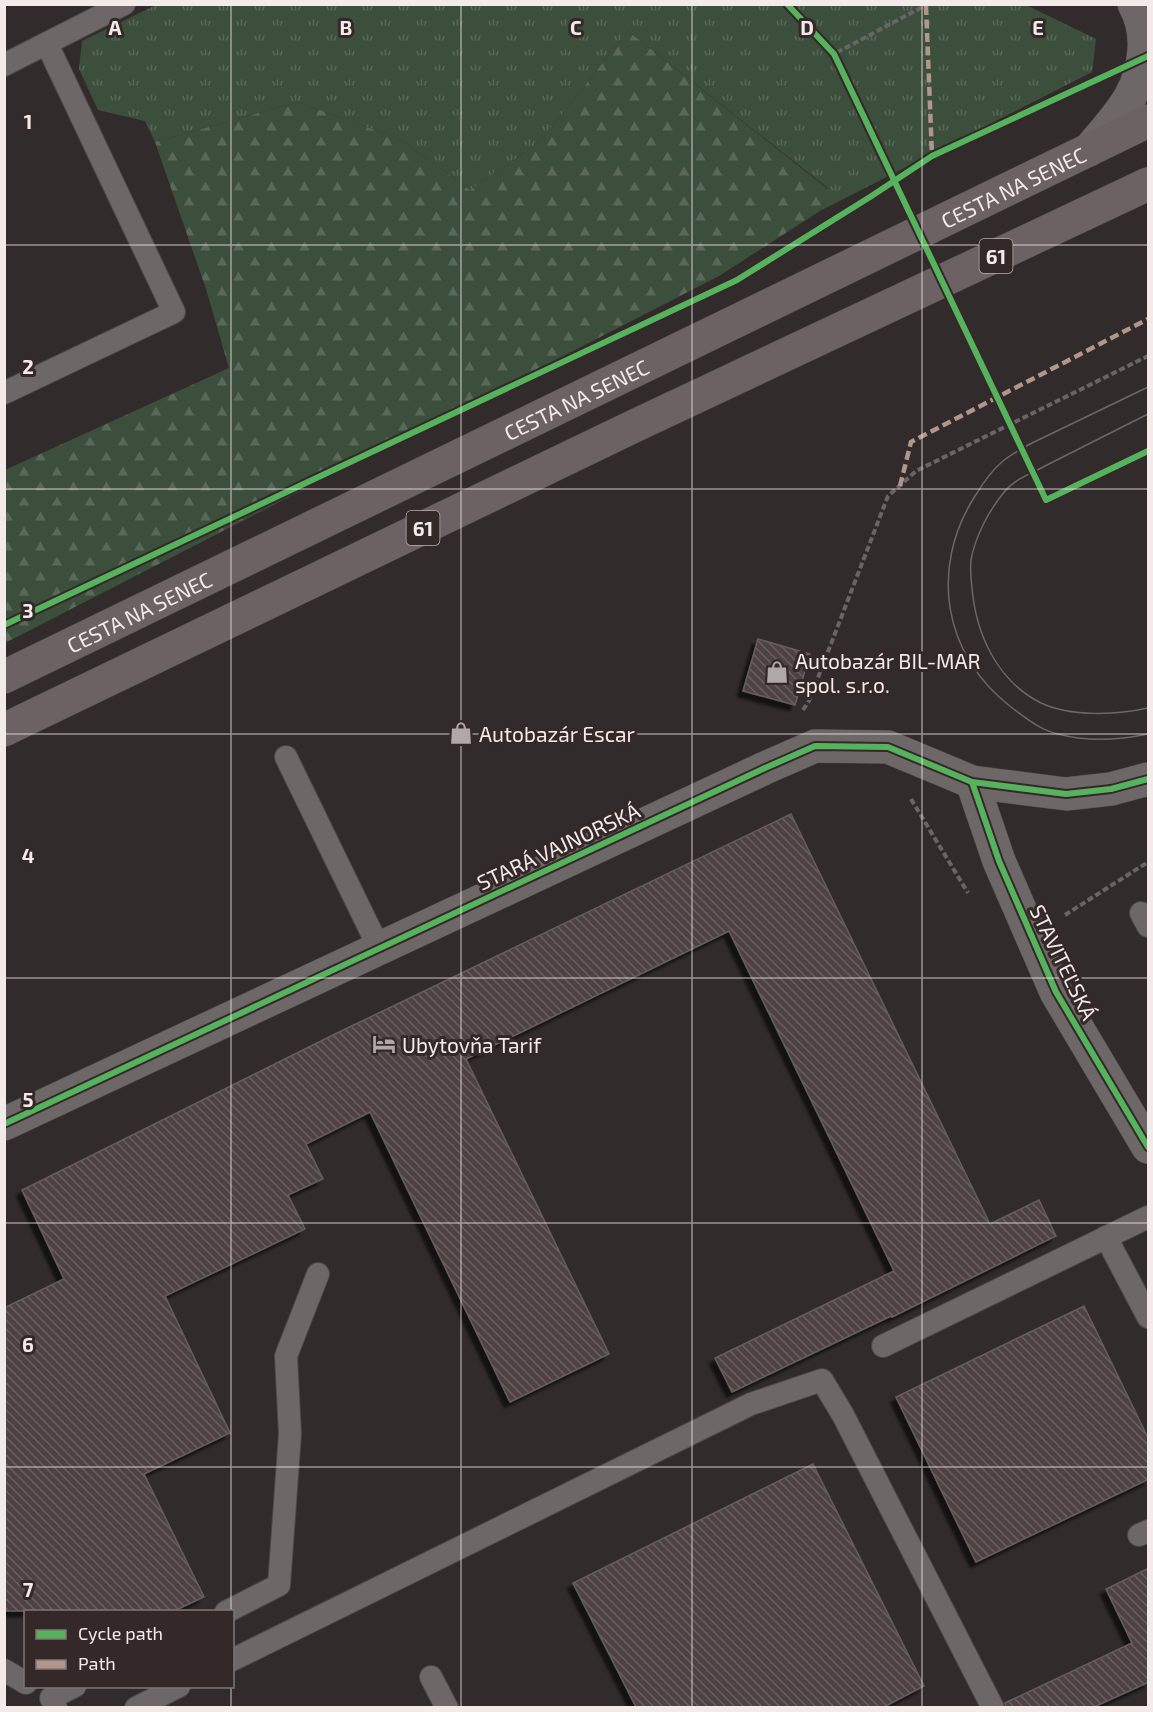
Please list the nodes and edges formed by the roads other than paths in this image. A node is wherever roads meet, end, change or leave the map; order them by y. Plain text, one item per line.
1 (123, 4) edge
2 (1134, 4) edge
3 (47, 44) junction
4 (4, 65) edge
5 (1149, 121) edge
6 (1089, 150) junction
7 (1149, 184) edge
8 (4, 393) edge
9 (4, 676) edge
10 (4, 730) edge
11 (286, 757) dead end
12 (1149, 779) edge
13 (972, 782) junction
14 (379, 948) junction
15 (4, 1124) edge
16 (1149, 1147) edge
17 (1149, 1217) edge
18 (1106, 1237) junction
19 (318, 1274) dead end
20 (1149, 1317) edge
21 (883, 1346) dead end
22 (228, 1610) edge
23 (234, 1659) edge
24 (4, 1670) edge
25 (431, 1677) dead end
26 (24, 1682) edge
27 (34, 1688) edge
28 (72, 1688) edge
29 (175, 1688) edge
30 (53, 1703) edge
31 (136, 1707) edge
32 (447, 1707) edge
33 (993, 1707) edge

1 - 3 lane
2 - 6 street
3 - 4 lane
3 - 8 lane
5 - 6 main road, CESTA NA SENEC / 61
6 - 9 main road, CESTA NA SENEC / 61
7 - 10 main road, 61
11 - 14 lane
12 - 13 street, STARÁ VAJNORSKÁ
13 - 14 street, STARÁ VAJNORSKÁ
13 - 16 street, STAVITEĽSKÁ
14 - 15 street, STARÁ VAJNORSKÁ
17 - 18 lane
18 - 20 lane
18 - 21 lane
19 - 22 lane
23 - 33 lane
24 - 26 lane
25 - 32 lane
27 - 30 lane
28 - 30 lane
29 - 31 lane

